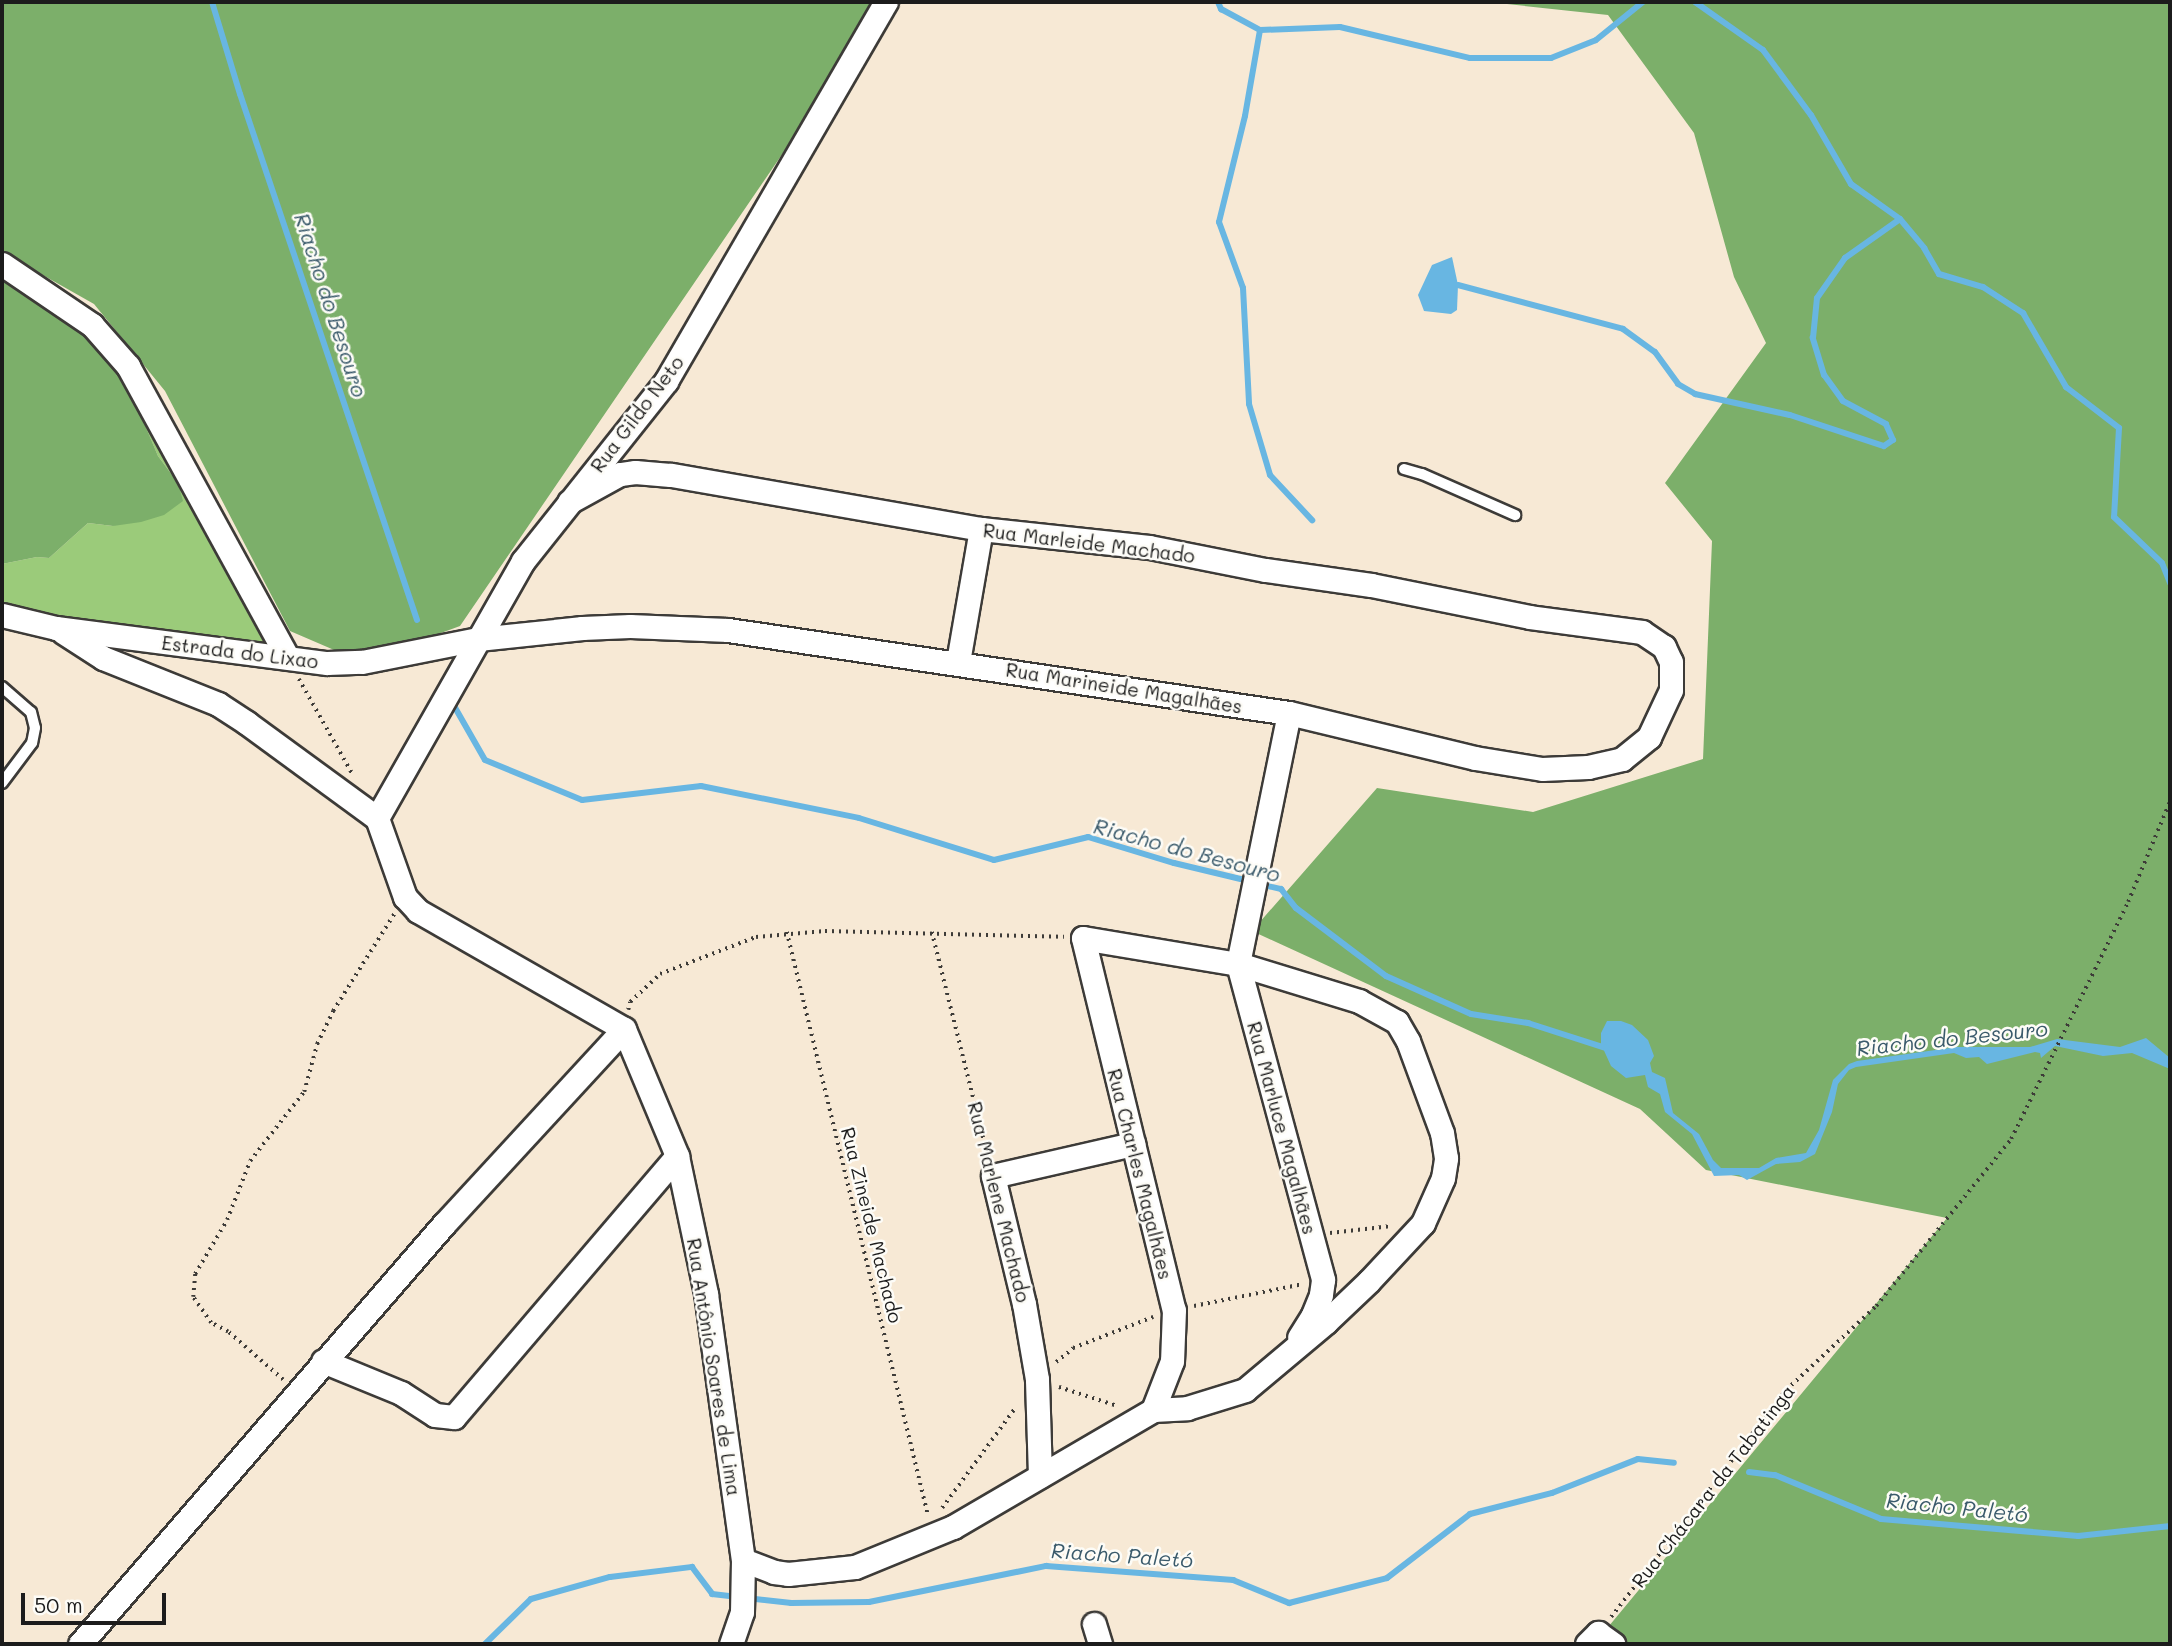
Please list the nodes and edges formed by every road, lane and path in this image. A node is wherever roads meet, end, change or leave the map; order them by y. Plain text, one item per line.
1 (886, 2) edge
2 (2, 264) edge
3 (1404, 469) dead end
4 (569, 502) junction
5 (1515, 515) dead end
6 (981, 529) junction
7 (2, 615) edge
8 (56, 628) junction
9 (478, 639) junction
10 (1655, 639) joint
11 (287, 657) junction
12 (958, 662) junction
13 (2, 687) edge
14 (1289, 713) junction
15 (2, 783) edge
16 (358, 783) dead end
17 (2170, 800) edge
18 (377, 818) junction
19 (405, 897) junction
20 (787, 932) junction
21 (932, 932) junction
22 (1083, 938) junction
23 (1238, 964) junction
24 (624, 1029) junction
25 (1133, 1144) junction
26 (677, 1156) junction
27 (993, 1177) junction
28 (1423, 1223) junction
29 (1311, 1235) junction
30 (1322, 1280) junction
31 (1174, 1310) junction
32 (1288, 1354) junction
33 (323, 1361) junction
34 (1037, 1379) junction
35 (297, 1392) junction
36 (1153, 1410) junction
37 (1040, 1476) junction
38 (938, 1513) dead end
39 (930, 1524) dead end
40 (743, 1560) junction
41 (1600, 1640) edge
42 (80, 1644) edge
43 (731, 1644) edge

1 - 4 street, Rua Gildo Neto
2 - 11 street
3 - 5 lane
4 - 6 street, Rua Marleide Machado
4 - 9 street, Rua Gildo Neto
6 - 10 street, Rua Marleide Machado
6 - 12 street
7 - 8 street, Estrada do Lixao
8 - 11 street, Estrada do Lixao
8 - 18 street
9 - 11 street, Estrada do Lixao
9 - 12 street, Rua Marineide Magalhães
9 - 18 street, Rua Gildo Neto
10 - 14 street, Rua Marineide Magalhães
11 - 16 path
12 - 14 street, Rua Marineide Magalhães
13 - 15 lane
14 - 23 street, Rua Marluce Magalhães
17 - 41 path, Rua Chácara da Tabatinga
18 - 19 street
19 - 24 street
19 - 35 path
20 - 21 path
20 - 24 path
20 - 39 path, Rua Zineide Machado
21 - 22 path
21 - 27 path, Rua Marlene Machado
22 - 23 street
22 - 25 street, Rua Charles Magalhães
23 - 28 street
23 - 29 street, Rua Marluce Magalhães
24 - 26 street, Rua Antônio Soares de Lima
24 - 33 street
25 - 27 street
25 - 31 street, Rua Charles Magalhães
26 - 33 street
26 - 40 street, Rua Antônio Soares de Lima
27 - 34 street, Rua Marlene Machado
28 - 29 path
28 - 32 street
29 - 30 street, Rua Marluce Magalhães
30 - 31 path
30 - 32 street, Rua Marluce Magalhães
31 - 34 path
31 - 36 street, Rua Charles Magalhães
32 - 36 street
33 - 35 street
34 - 36 path
34 - 37 street, Rua Marlene Machado
34 - 38 path
35 - 42 street
36 - 37 street
37 - 40 street
40 - 43 street, Rua Antônio Soares de Lima

